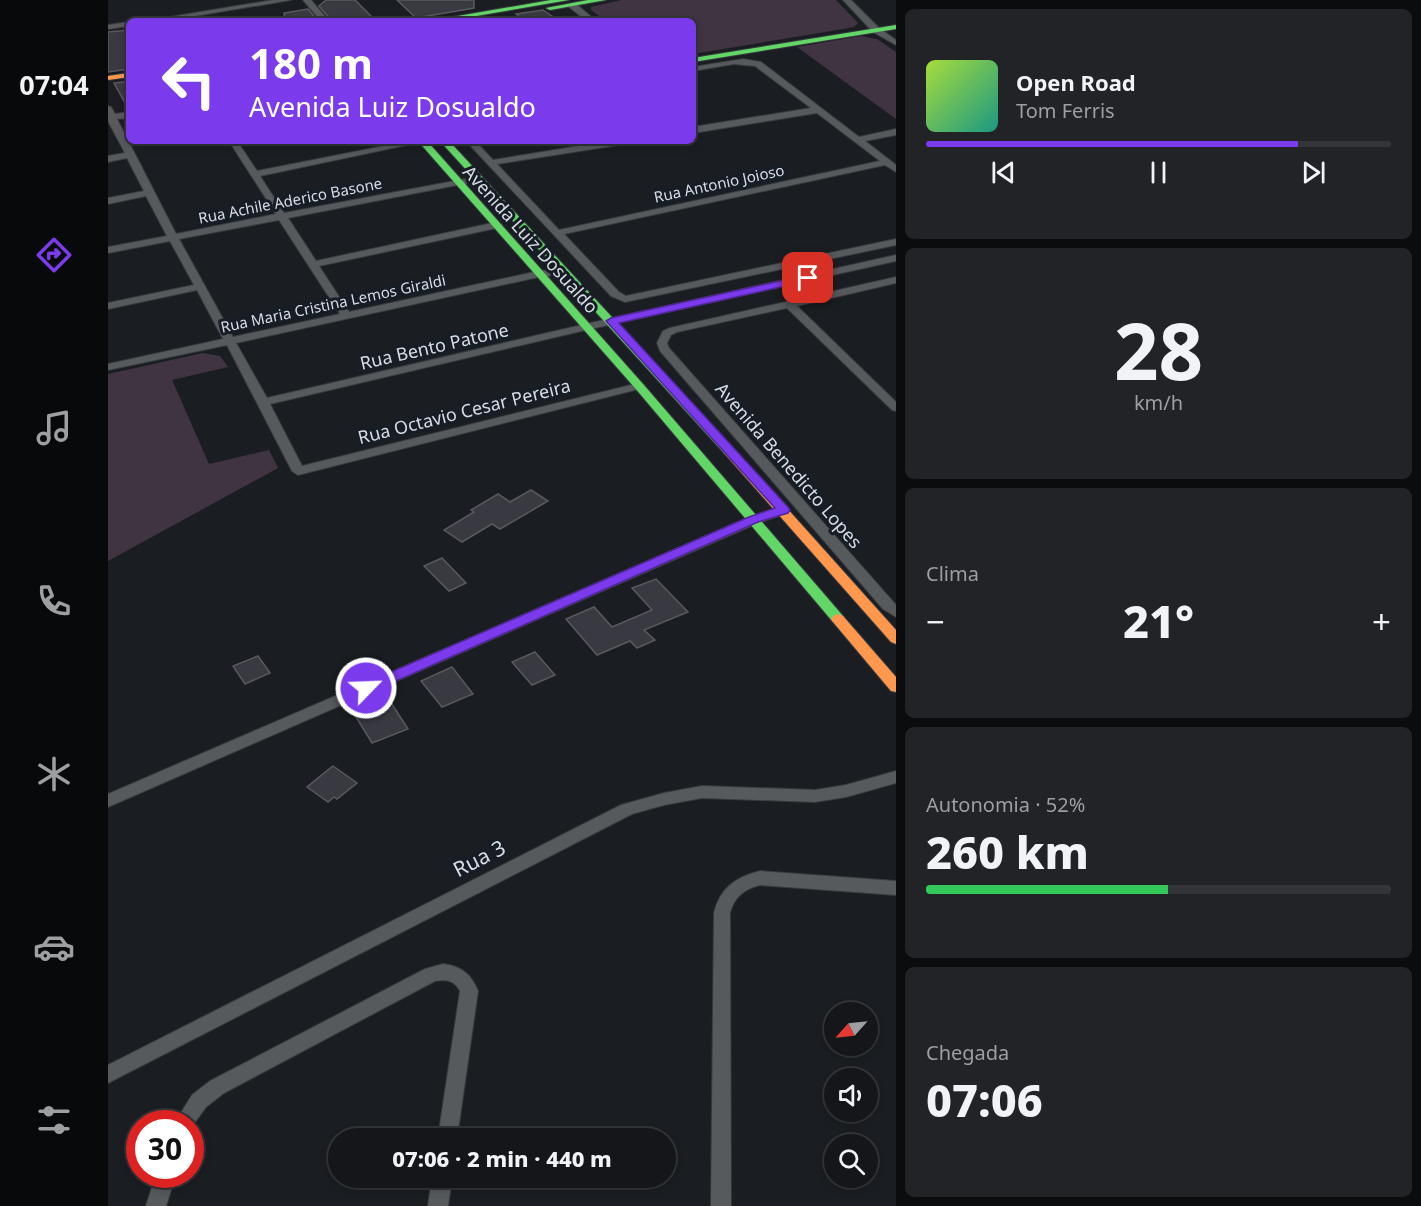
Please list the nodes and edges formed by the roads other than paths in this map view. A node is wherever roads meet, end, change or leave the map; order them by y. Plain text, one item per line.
1 (287, 0) edge
2 (307, 0) edge
3 (602, 0) edge
4 (847, 0) edge
5 (568, 2) edge
6 (170, 18) edge
7 (322, 18) edge
8 (454, 18) edge
9 (486, 18) edge
10 (588, 18) edge
11 (126, 24) edge
12 (108, 27) edge
13 (896, 27) edge
14 (876, 30) junction
15 (896, 43) edge
16 (696, 60) edge
17 (126, 69) edge
18 (696, 69) edge
19 (108, 72) edge
20 (126, 75) edge
21 (108, 78) edge
22 (817, 110) junction
23 (109, 115) edge
24 (126, 115) edge
25 (696, 130) edge
26 (896, 132) edge
27 (858, 140) junction
28 (235, 144) edge
29 (407, 144) edge
30 (425, 144) edge
31 (447, 144) edge
32 (473, 144) edge
33 (607, 144) edge
34 (129, 155) junction
35 (108, 159) edge
36 (887, 162) junction
37 (490, 163) junction
38 (896, 168) edge
39 (255, 174) junction
40 (478, 178) junction
41 (457, 182) junction
42 (150, 193) junction
43 (108, 201) edge
44 (282, 217) junction
45 (497, 225) junction
46 (556, 233) junction
47 (173, 237) junction
48 (896, 242) edge
49 (108, 250) edge
50 (896, 258) edge
51 (312, 265) junction
52 (564, 271) junction
53 (539, 274) junction
54 (896, 280) edge
55 (201, 286) junction
56 (789, 304) junction
57 (108, 306) edge
58 (346, 315) junction
59 (611, 321) junction
60 (586, 327) junction
61 (231, 341) junction
62 (108, 367) edge
63 (639, 386) junction
64 (265, 402) junction
65 (896, 408) edge
66 (783, 510) junction
67 (754, 520) junction
68 (896, 612) edge
69 (896, 639) edge
70 (896, 687) edge
71 (896, 777) edge
72 (108, 801) edge
73 (896, 888) edge
74 (108, 1074) edge
75 (193, 1110) edge
76 (449, 1128) edge
77 (162, 1188) edge
78 (441, 1188) edge
79 (156, 1206) edge
80 (438, 1206) edge
81 (721, 1206) edge

1 - 6 street
2 - 7 street
3 - 5 street
4 - 14 street
5 - 8 street
5 - 9 street
5 - 10 street
11 - 12 street
13 - 14 street
14 - 15 street
14 - 16 street
17 - 19 street
18 - 22 street
20 - 21 street
22 - 25 street
22 - 27 street
23 - 24 street
23 - 34 street
26 - 27 street
27 - 36 street
28 - 39 street
29 - 39 street
30 - 41 street, Avenida Luiz Dosualdo
31 - 40 street, Avenida Luiz Dosualdo
32 - 37 street
33 - 37 street
34 - 35 street
34 - 42 street
36 - 38 street
36 - 46 street, Rua Antonio Joioso
37 - 46 street
39 - 44 street
40 - 41 street, Rua Achile Aderico Basone
40 - 52 street, Avenida Luiz Dosualdo
41 - 44 street, Rua Achile Aderico Basone
41 - 45 street, Avenida Luiz Dosualdo
42 - 43 street
42 - 47 street
44 - 47 street, Rua Achile Aderico Basone
44 - 51 street
45 - 51 street
45 - 53 street, Avenida Luiz Dosualdo
46 - 48 street
47 - 49 street, Rua Achile Aderico Basone
47 - 55 street
50 - 59 street, Rua Bento Patone
51 - 58 street
52 - 53 street, Rua Maria Cristina Lemos Giraldi
52 - 59 street, Avenida Luiz Dosualdo
53 - 58 street, Rua Maria Cristina Lemos Giraldi
53 - 60 street, Avenida Luiz Dosualdo
54 - 56 street
55 - 57 street
55 - 61 street
56 - 65 street
56 - 68 street, Avenida Benedicto Lopes
58 - 61 street, Rua Maria Cristina Lemos Giraldi
59 - 60 street, Rua Bento Patone
59 - 66 street, Avenida Luiz Dosualdo
60 - 63 street, Avenida Luiz Dosualdo
60 - 64 street, Rua Bento Patone
61 - 62 street, Rua Maria Cristina Lemos Giraldi
61 - 64 street
63 - 64 street, Rua Octavio Cesar Pereira
63 - 67 street, Avenida Luiz Dosualdo
66 - 67 street
66 - 69 street, Avenida Luiz Dosualdo
67 - 70 street, Avenida Luiz Dosualdo
67 - 72 street
71 - 74 street, Rua 3
73 - 81 street
75 - 76 street
77 - 79 street
78 - 80 street

